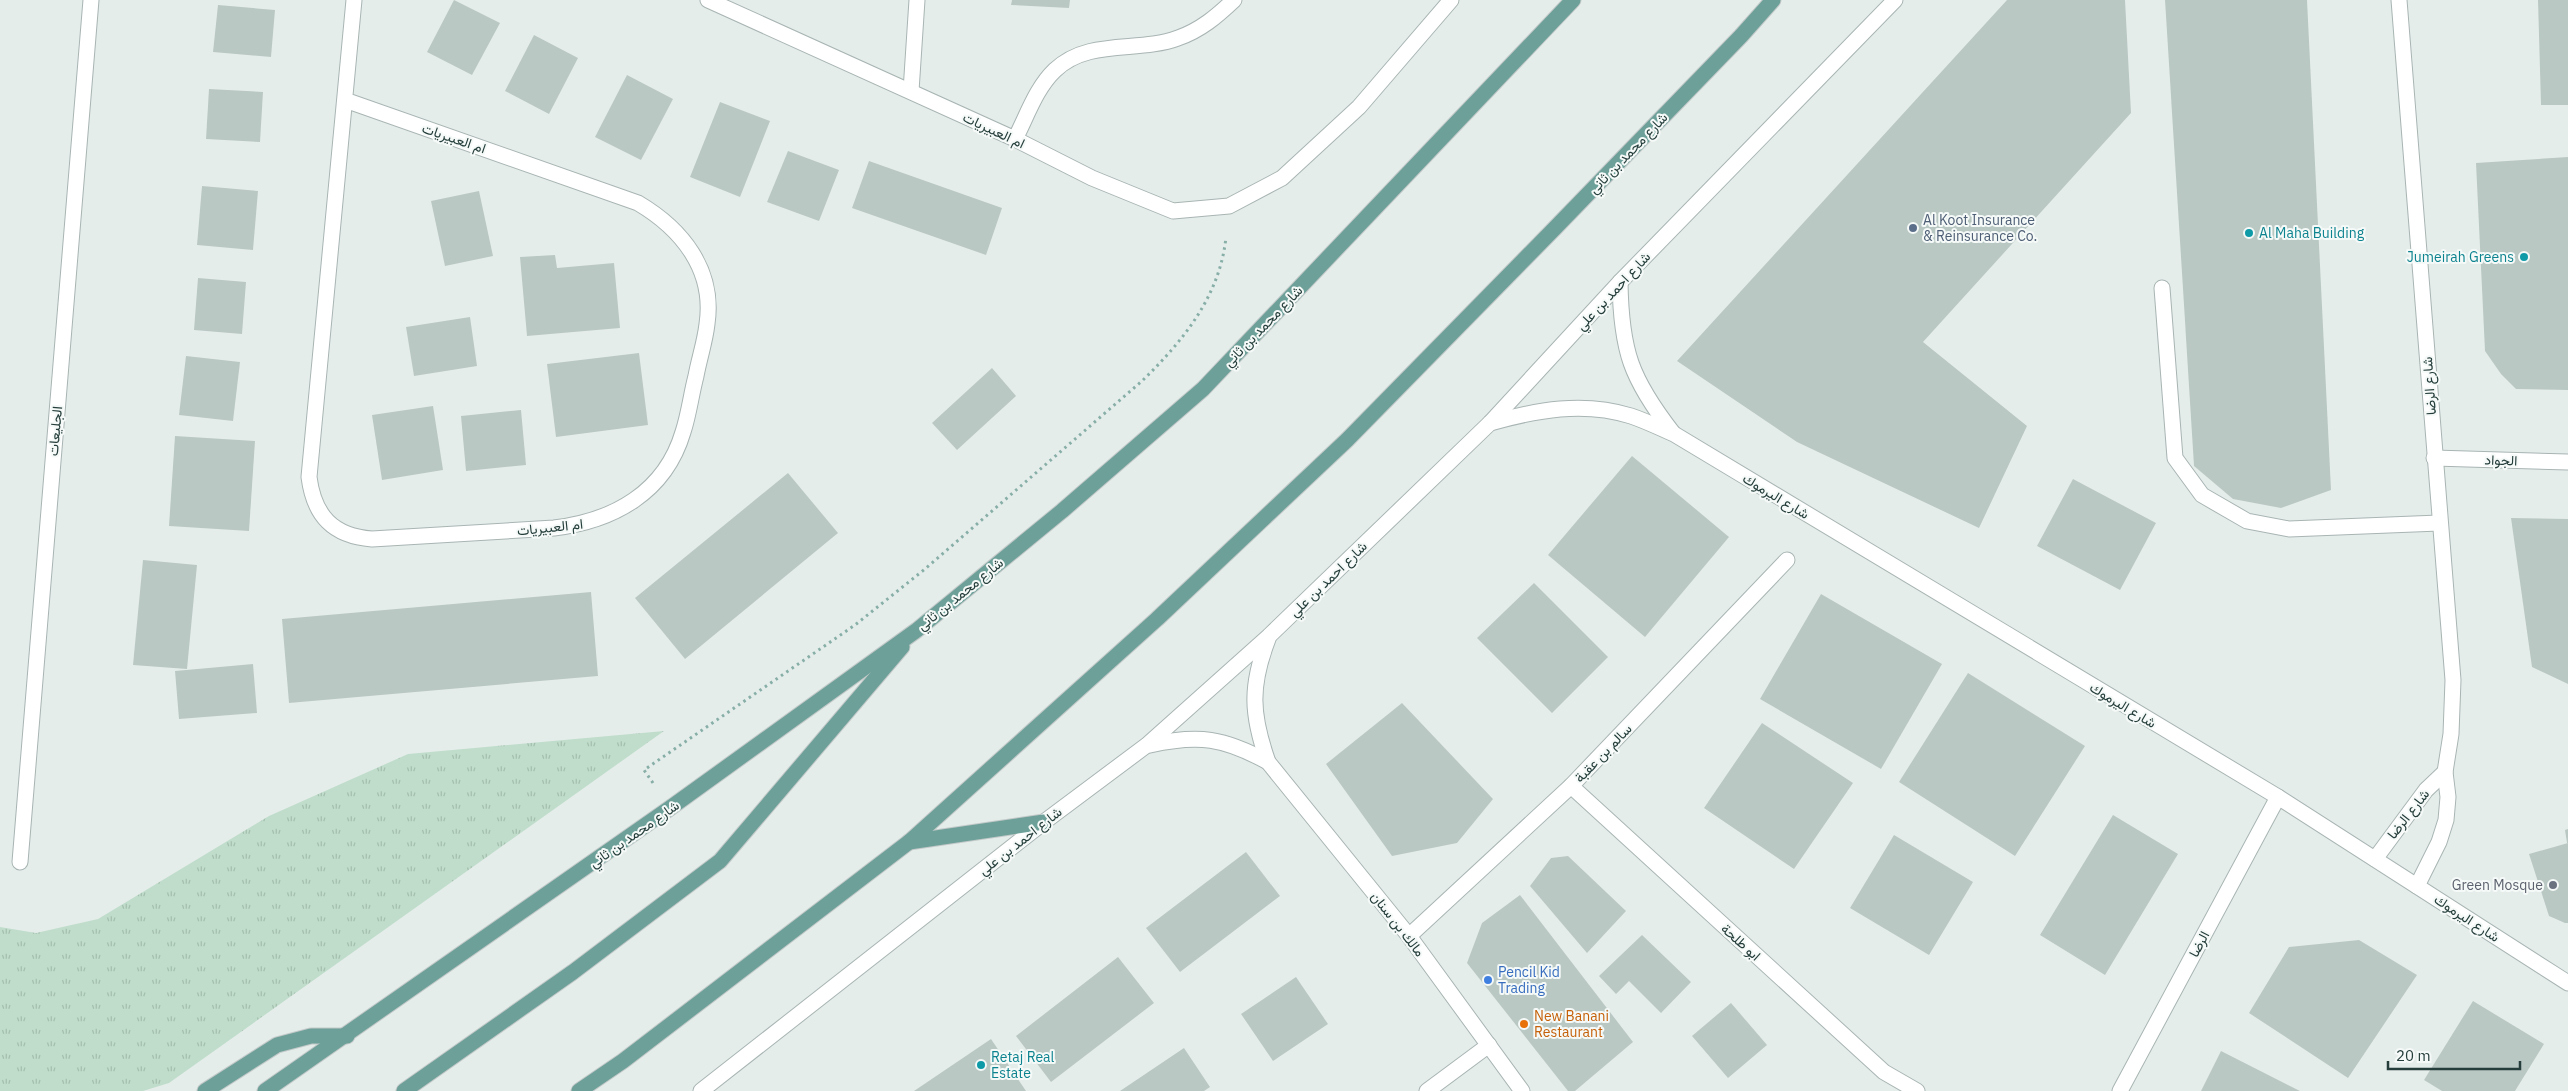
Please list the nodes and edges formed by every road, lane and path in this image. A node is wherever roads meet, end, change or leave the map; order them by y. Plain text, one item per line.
1 (91, 0) edge
2 (354, 0) edge
3 (708, 0) edge
4 (917, 0) edge
5 (1234, 0) edge
6 (1450, 0) edge
7 (1573, 0) edge
8 (1773, 0) edge
9 (1895, 0) edge
10 (2399, 0) edge
11 (911, 91) junction
12 (345, 100) junction
13 (1015, 139) junction
14 (1229, 206) junction
15 (1620, 282) junction
16 (2162, 288) dead end
17 (1490, 423) junction
18 (1674, 434) junction
19 (2434, 458) junction
20 (2568, 462) edge
21 (2439, 523) junction
22 (1786, 560) dead end
23 (917, 630) junction
24 (1269, 636) junction
25 (1148, 745) junction
26 (1268, 762) junction
27 (2445, 772) junction
28 (1571, 786) junction
29 (2278, 798) junction
30 (670, 808) junction
31 (1044, 822) junction
32 (909, 842) junction
33 (2374, 859) junction
34 (20, 862) dead end
35 (2417, 886) junction
36 (1409, 936) junction
37 (2568, 983) edge
38 (347, 1036) junction
39 (1489, 1046) junction
40 (204, 1091) edge
41 (265, 1091) edge
42 (404, 1091) edge
43 (580, 1091) edge
44 (701, 1091) edge
45 (1427, 1091) edge
46 (1522, 1091) edge
47 (1917, 1091) edge
48 (2120, 1091) edge

1 - 34 street, الجليعات
2 - 12 street, ام العبيريات
3 - 11 street, ام العبيريات
4 - 11 street
5 - 13 street
6 - 14 street, ام العبيريات
7 - 23 main road, شارع محمد بن ثاني
8 - 32 main road, شارع محمد بن ثاني
9 - 15 street, شارع احمد بن علي
10 - 19 street, شارع الرضا
11 - 13 street, ام العبيريات
12 - 12 street, ام العبيريات
13 - 14 street, ام العبيريات
14 - 30 path
15 - 17 street, شارع احمد بن علي
15 - 18 street, شارع اليرموك
16 - 21 street
17 - 18 street, شارع اليرموك
17 - 24 street, شارع احمد بن علي
18 - 29 street, شارع اليرموك
19 - 20 street, الجواد
19 - 21 street, شارع الرضا
21 - 27 street, شارع الرضا
22 - 28 street, سالم بن عقبة
23 - 30 main road, شارع محمد بن ثاني
23 - 42 main road
24 - 25 street, شارع احمد بن علي
24 - 26 street, مالك بن سنان
25 - 26 street, مالك بن سنان
25 - 31 street, شارع احمد بن علي
26 - 36 street, مالك بن سنان
27 - 33 street, شارع الرضا
27 - 35 street, شارع الرضا
28 - 36 street, سالم بن عقبة
28 - 47 street, ابو طلحة
29 - 33 street, شارع اليرموك
29 - 48 street, الرضا
30 - 38 main road, شارع محمد بن ثاني
31 - 32 main road
31 - 44 street, شارع احمد بن علي
32 - 43 main road, شارع محمد بن ثاني
33 - 35 street, شارع اليرموك
35 - 37 street, شارع اليرموك
36 - 39 street, مالك بن سنان
38 - 40 main road
38 - 41 main road, شارع محمد بن ثاني
39 - 45 street
39 - 46 street, مالك بن سنان

